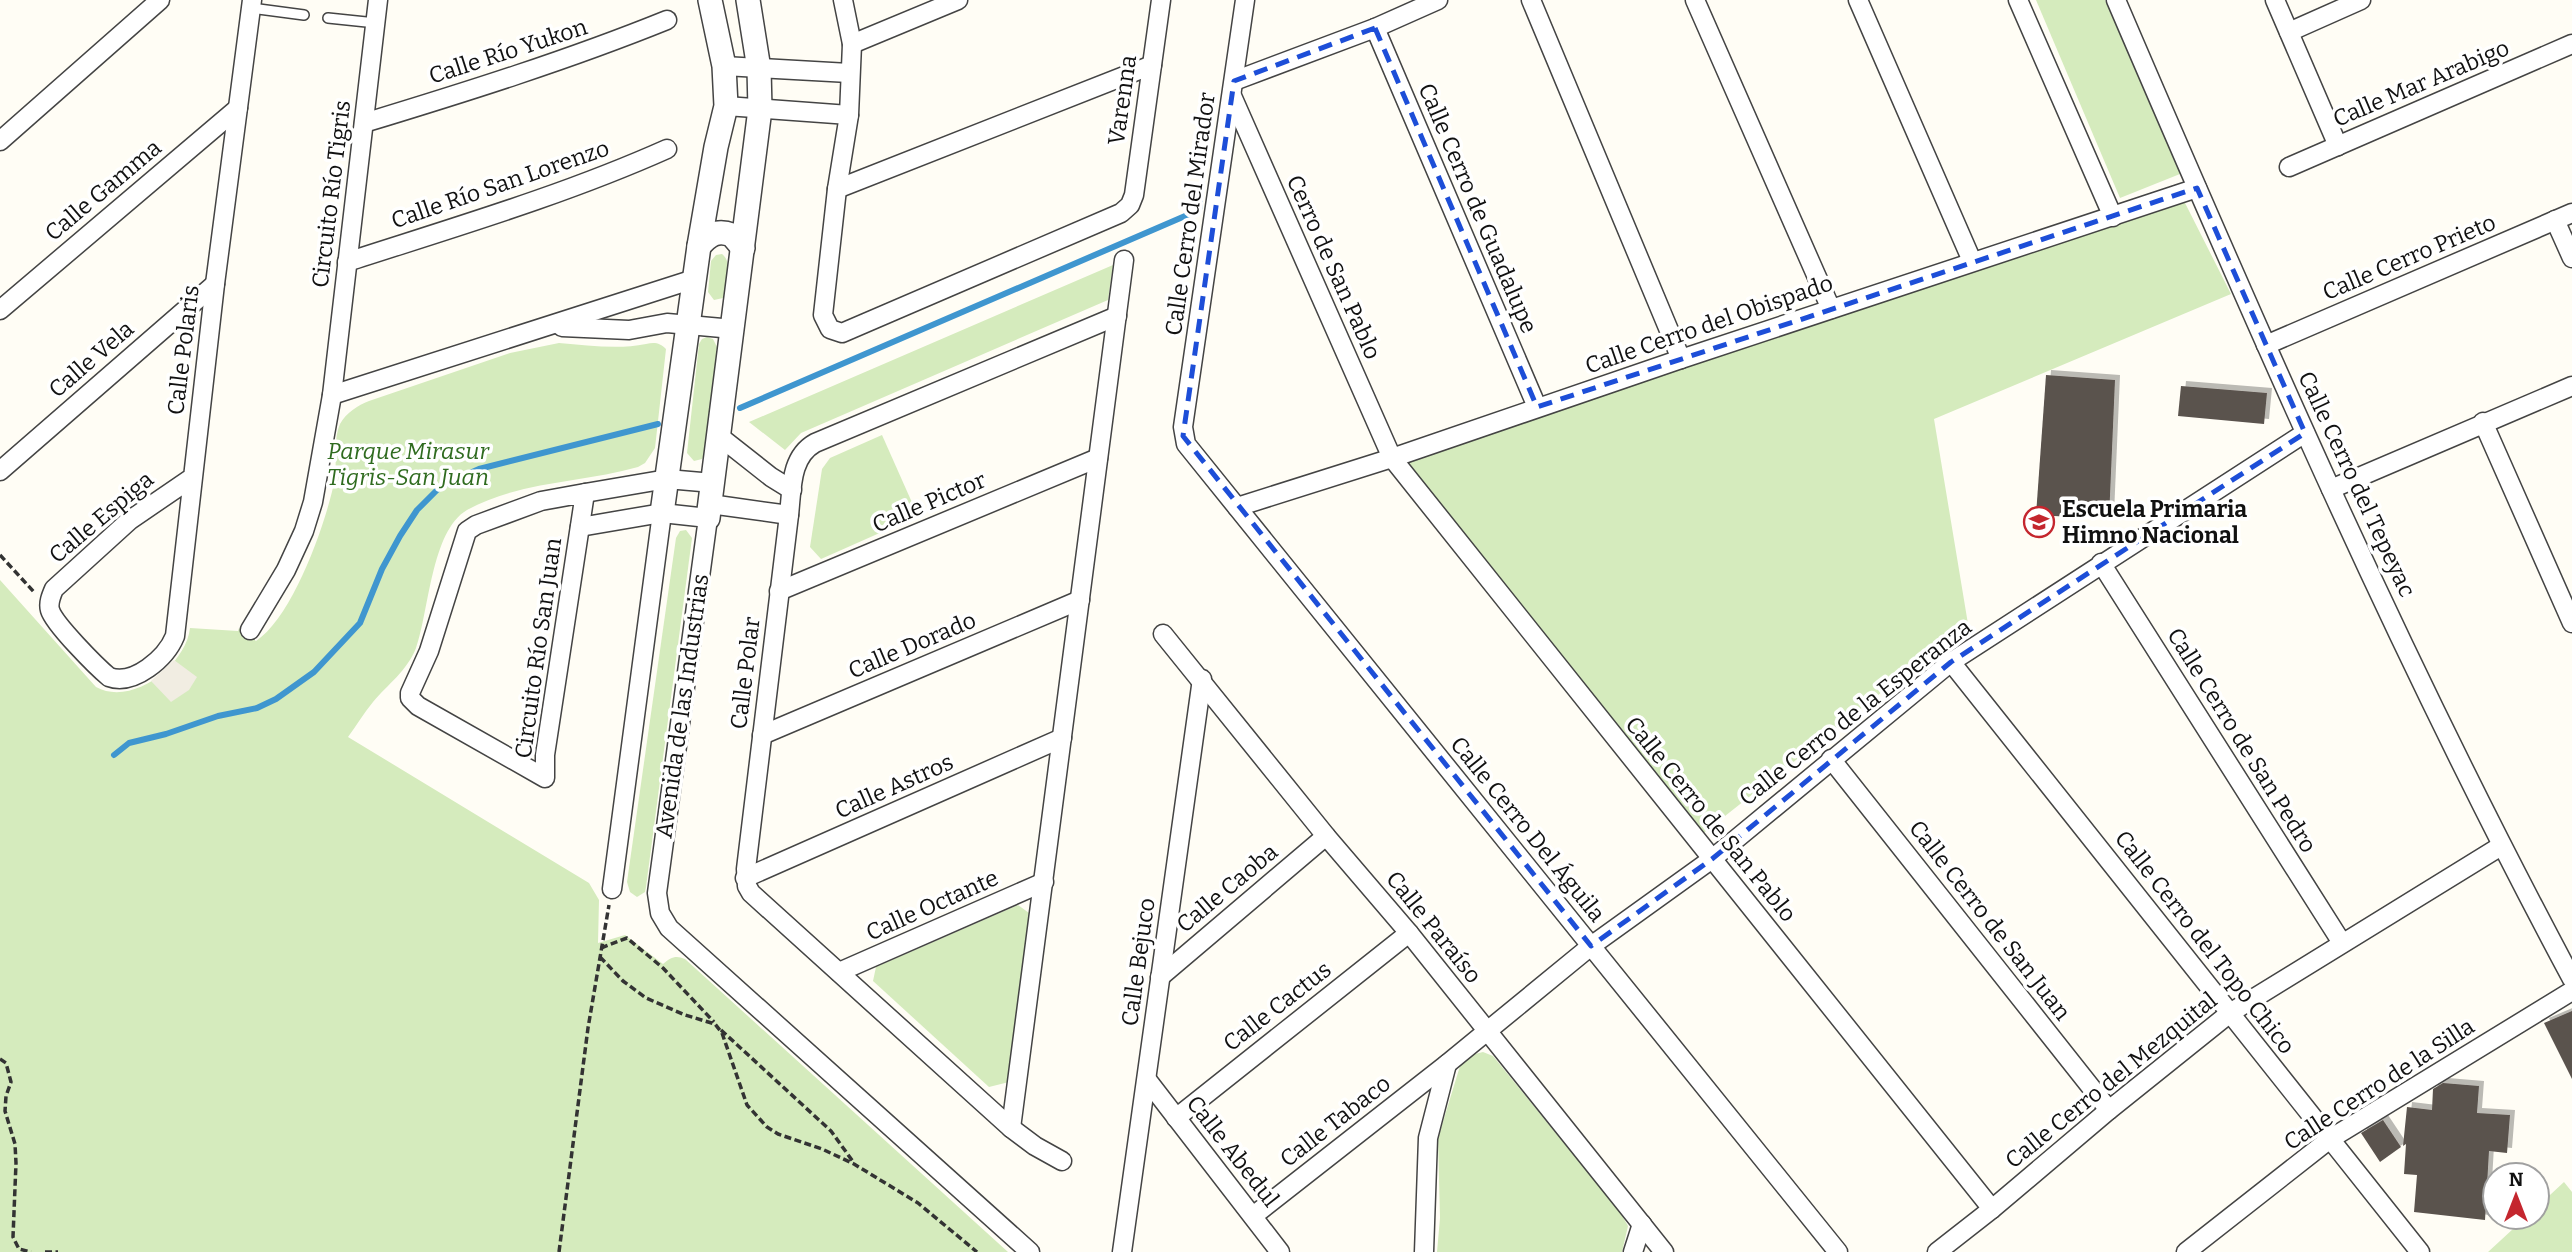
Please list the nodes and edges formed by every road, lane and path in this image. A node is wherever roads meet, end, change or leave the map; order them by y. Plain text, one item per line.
1 (160, 0) edge
2 (378, 0) edge
3 (710, 0) edge
4 (748, 0) edge
5 (843, 0) edge
6 (958, 0) edge
7 (1161, 0) edge
8 (1245, 0) edge
9 (1438, 0) edge
10 (1531, 0) edge
11 (1695, 0) edge
12 (1857, 0) edge
13 (2018, 0) edge
14 (2116, 0) edge
15 (2275, 0) edge
16 (2361, 0) edge
17 (252, 4) edge
18 (304, 15) dead end
19 (328, 18) dead end
20 (667, 20) dead end
21 (376, 23) junction
22 (1375, 28) junction
23 (2289, 32) junction
24 (852, 44) junction
25 (2572, 44) edge
26 (1152, 65) junction
27 (724, 66) junction
28 (759, 69) junction
29 (849, 73) junction
30 (1233, 88) junction
31 (726, 106) junction
32 (238, 108) junction
33 (760, 109) junction
34 (849, 115) junction
35 (364, 123) junction
36 (0, 141) edge
37 (2338, 146) junction
38 (667, 149) dead end
39 (2289, 167) dead end
40 (2197, 188) junction
41 (837, 189) junction
42 (2572, 213) edge
43 (2113, 217) junction
44 (2555, 220) junction
45 (699, 246) junction
46 (743, 248) junction
47 (2572, 258) edge
48 (1124, 260) dead end
49 (1972, 261) junction
50 (347, 262) junction
51 (694, 279) junction
52 (215, 284) junction
53 (1831, 309) junction
54 (0, 310) edge
55 (1116, 316) junction
56 (687, 324) junction
57 (544, 328) junction
58 (733, 329) junction
59 (2266, 345) junction
60 (1681, 359) junction
61 (2572, 386) edge
62 (332, 395) junction
63 (1537, 408) junction
64 (2483, 422) junction
65 (2305, 433) junction
66 (719, 436) junction
67 (1183, 436) joint
68 (1098, 458) junction
69 (1392, 458) junction
70 (0, 471) edge
71 (193, 477) junction
72 (667, 479) junction
73 (2331, 489) junction
74 (792, 490) junction
75 (586, 493) junction
76 (710, 501) junction
77 (1237, 508) junction
78 (662, 513) junction
79 (789, 515) junction
80 (580, 527) junction
81 (0, 555) edge
82 (2101, 563) junction
83 (779, 591) junction
84 (1080, 600) junction
85 (50, 607) junction
86 (2572, 623) edge
87 (250, 630) dead end
88 (1163, 634) dead end
89 (1951, 662) junction
90 (1202, 679) junction
91 (762, 735) junction
92 (1062, 738) junction
93 (1832, 759) junction
94 (1326, 836) junction
95 (2501, 846) junction
96 (1712, 859) junction
97 (745, 878) junction
98 (1044, 882) junction
99 (611, 889) joint
100 (1409, 933) junction
101 (2342, 943) junction
102 (1591, 946) junction
103 (601, 947) junction
104 (600, 957) junction
105 (839, 972) junction
106 (1160, 977) junction
107 (2572, 979) edge
108 (2572, 991) edge
109 (2230, 1013) junction
110 (715, 1024) junction
111 (1487, 1031) junction
112 (0, 1059) edge
113 (1447, 1064) junction
114 (1148, 1081) junction
115 (2109, 1110) junction
116 (1176, 1118) junction
117 (1011, 1128) junction
118 (2330, 1139) junction
119 (1062, 1161) dead end
120 (854, 1164) junction
121 (1993, 1209) junction
122 (1253, 1216) junction
123 (1642, 1224) junction
124 (1425, 1246) edge
125 (31, 1252) edge
126 (45, 1252) edge
127 (58, 1252) edge
128 (559, 1252) edge
129 (977, 1252) edge
130 (1030, 1252) edge
131 (1122, 1252) edge
132 (1280, 1252) edge
133 (1409, 1252) edge
134 (1633, 1252) edge
135 (1664, 1252) edge
136 (1838, 1252) edge
137 (1937, 1252) edge
138 (2186, 1252) edge
139 (2420, 1252) edge

1 - 36 street
2 - 21 street, Circuito Río Tigris
3 - 27 street, Avenida de las Industrias
4 - 28 street, Avenida de las Industrias
5 - 24 street
6 - 24 street
7 - 26 street, Varenna
8 - 30 street, Calle Cerro del Mirador
9 - 22 street
10 - 60 street
11 - 53 street
12 - 49 street
13 - 43 street
14 - 40 street, Calle Cerro del Tepeyac
15 - 23 street
16 - 23 street
17 - 18 lane
17 - 32 street, Calle Polaris
19 - 21 lane
20 - 35 street, Calle Río Yukon
21 - 35 street, Circuito Río Tigris
22 - 30 street
22 - 63 street, Calle Cerro de Guadalupe
23 - 37 street
24 - 29 street
25 - 37 street, Calle Mar Arabigo
26 - 41 street
26 - 41 street, Varenna
27 - 28 street
27 - 31 street, Avenida de las Industrias
28 - 29 street
28 - 33 street, Avenida de las Industrias
29 - 34 street
30 - 67 street, Calle Cerro del Mirador
30 - 69 street, Cerro de San Pablo
31 - 33 street
31 - 45 street, Avenida de las Industrias
32 - 52 street, Calle Polaris
32 - 54 street, Calle Gamma
33 - 34 street
33 - 46 street, Avenida de las Industrias
34 - 41 street
35 - 50 street, Circuito Río Tigris
37 - 39 street, Calle Mar Arabigo
38 - 50 street, Calle Río San Lorenzo
40 - 43 street, Calle Cerro del Obispado
40 - 59 street, Calle Cerro del Tepeyac
42 - 44 street, Calle Cerro Prieto
43 - 49 street, Calle Cerro del Obispado
44 - 47 street
44 - 59 street, Calle Cerro Prieto
45 - 46 street
45 - 51 street, Avenida de las Industrias
46 - 58 street, Avenida de las Industrias
48 - 55 street
49 - 53 street, Calle Cerro del Obispado
50 - 62 street, Circuito Río Tigris
51 - 56 street, Avenida de las Industrias
51 - 57 street
52 - 70 street, Calle Vela
52 - 71 street, Calle Polaris
53 - 60 street, Calle Cerro del Obispado
55 - 68 street
55 - 74 street, Calle Polar
56 - 57 street
56 - 58 street
56 - 72 street, Avenida de las Industrias
57 - 62 street
58 - 66 street, Avenida de las Industrias
59 - 65 street, Calle Cerro del Tepeyac
60 - 63 street, Calle Cerro del Obispado
61 - 64 street
62 - 87 street, Circuito Río Tigris
63 - 69 street, Calle Cerro del Obispado
64 - 73 street
64 - 86 street
65 - 73 street, Calle Cerro del Tepeyac
65 - 82 street, Calle Cerro de la Esperanza
66 - 74 street
66 - 76 street, Avenida de las Industrias
67 - 77 street, Calle Cerro Del Águila
68 - 83 street, Calle Pictor
68 - 84 street
69 - 77 street, Calle Cerro del Obispado
69 - 96 street, Calle Cerro de San Pablo
71 - 85 street, Calle Espiga
71 - 85 street, Calle Polaris
72 - 75 street, Circuito Río San Juan
72 - 76 street, Circuito Río San Juan
72 - 78 street, Avenida de las Industrias
73 - 95 street, Calle Cerro del Tepeyac
74 - 79 street, Calle Polar
75 - 80 street, Circuito Río San Juan
75 - 80 street, Circuito Río San Juan
76 - 78 street, Circuito Río San Juan
76 - 79 street
76 - 130 street, Avenida de las Industrias
77 - 102 street, Calle Cerro Del Águila
78 - 80 street, Circuito Río San Juan
78 - 99 street, Avenida de las Industrias
79 - 83 street, Calle Polar
81 - 85 path
82 - 89 street, Calle Cerro de la Esperanza
82 - 101 street, Calle Cerro de San Pedro
83 - 91 street, Calle Polar
84 - 91 street, Calle Dorado
84 - 92 street
88 - 90 street, Calle Paraíso
89 - 93 street, Calle Cerro de la Esperanza
89 - 109 street, Calle Cerro del Topo Chico
90 - 94 street, Calle Paraíso
90 - 106 street, Calle Bejuco
91 - 97 street, Calle Polar
92 - 97 street, Calle Astros
92 - 98 street
93 - 96 street, Calle Cerro de la Esperanza
93 - 115 street, Calle Cerro de San Juan
94 - 100 street, Calle Paraíso
94 - 106 street, Calle Caoba
95 - 101 street, Calle Cerro del Mezquital
95 - 107 street, Calle Cerro del Tepeyac
96 - 102 street, Calle Cerro de la Esperanza
96 - 121 street, Calle Cerro de San Pablo
97 - 105 street
98 - 105 street, Calle Octante
98 - 117 street
99 - 103 path
100 - 111 street, Calle Paraíso
100 - 116 street, Calle Cactus
101 - 109 street, Calle Cerro del Mezquital
102 - 111 street, Calle Cerro de la Esperanza
102 - 136 street, Calle Cerro Del Águila
103 - 104 path
103 - 110 path
104 - 110 path
104 - 128 path
105 - 117 street
106 - 114 street, Calle Bejuco
108 - 118 street, Calle Cerro de la Silla
109 - 115 street, Calle Cerro del Mezquital
109 - 118 street, Calle Cerro del Topo Chico
110 - 120 path
110 - 120 path
111 - 113 street, Calle Tabaco
111 - 123 street, Calle Paraíso
112 - 125 path
113 - 122 street, Calle Tabaco
113 - 124 street
114 - 116 street, Calle Abedul
114 - 131 street, Calle Bejuco
115 - 121 street, Calle Cerro del Mezquital
116 - 122 street, Calle Abedul
117 - 119 street
118 - 138 street, Calle Cerro de la Silla
118 - 139 street, Calle Cerro del Topo Chico
120 - 129 path
121 - 137 street, Calle Cerro del Mezquital
122 - 132 street, Calle Abedul
123 - 134 street
123 - 135 street, Calle Paraíso
124 - 133 street
126 - 127 path

